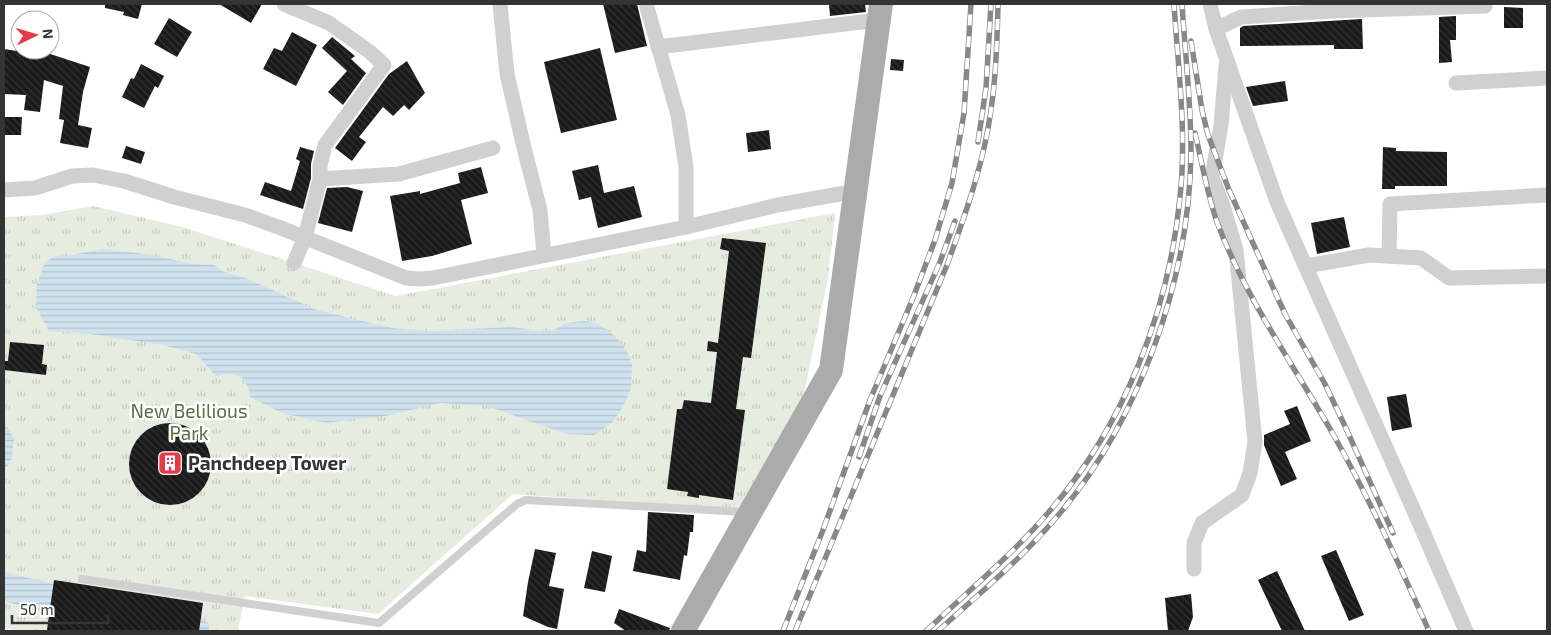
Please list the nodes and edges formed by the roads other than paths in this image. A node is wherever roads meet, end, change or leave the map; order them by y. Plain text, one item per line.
1 (284, 4) edge
2 (500, 4) edge
3 (646, 4) edge
4 (1210, 4) edge
5 (1485, 6) dead end
6 (879, 12) edge
7 (1216, 30) junction
8 (658, 47) junction
9 (1227, 62) junction
10 (1547, 78) edge
11 (1456, 83) dead end
12 (493, 148) dead end
13 (320, 179) junction
14 (4, 190) edge
15 (856, 191) junction
16 (1547, 195) edge
17 (686, 227) junction
18 (306, 237) junction
19 (544, 255) junction
20 (1388, 256) junction
21 (294, 263) dead end
22 (1306, 266) junction
23 (1547, 276) edge
24 (750, 512) junction
25 (1194, 569) dead end
26 (82, 579) dead end
27 (683, 631) edge
28 (1466, 631) edge

1 - 13 street
2 - 19 street
3 - 8 street
4 - 7 street
5 - 7 street
6 - 8 street
6 - 15 main road
7 - 9 street
8 - 17 street
9 - 22 street
9 - 25 street
10 - 11 street
12 - 13 street
13 - 18 street
14 - 18 street
15 - 17 street
15 - 24 main road
16 - 20 street
17 - 19 street
18 - 19 street
18 - 21 street
20 - 22 street
20 - 23 street
22 - 28 street
24 - 26 lane
24 - 27 main road

